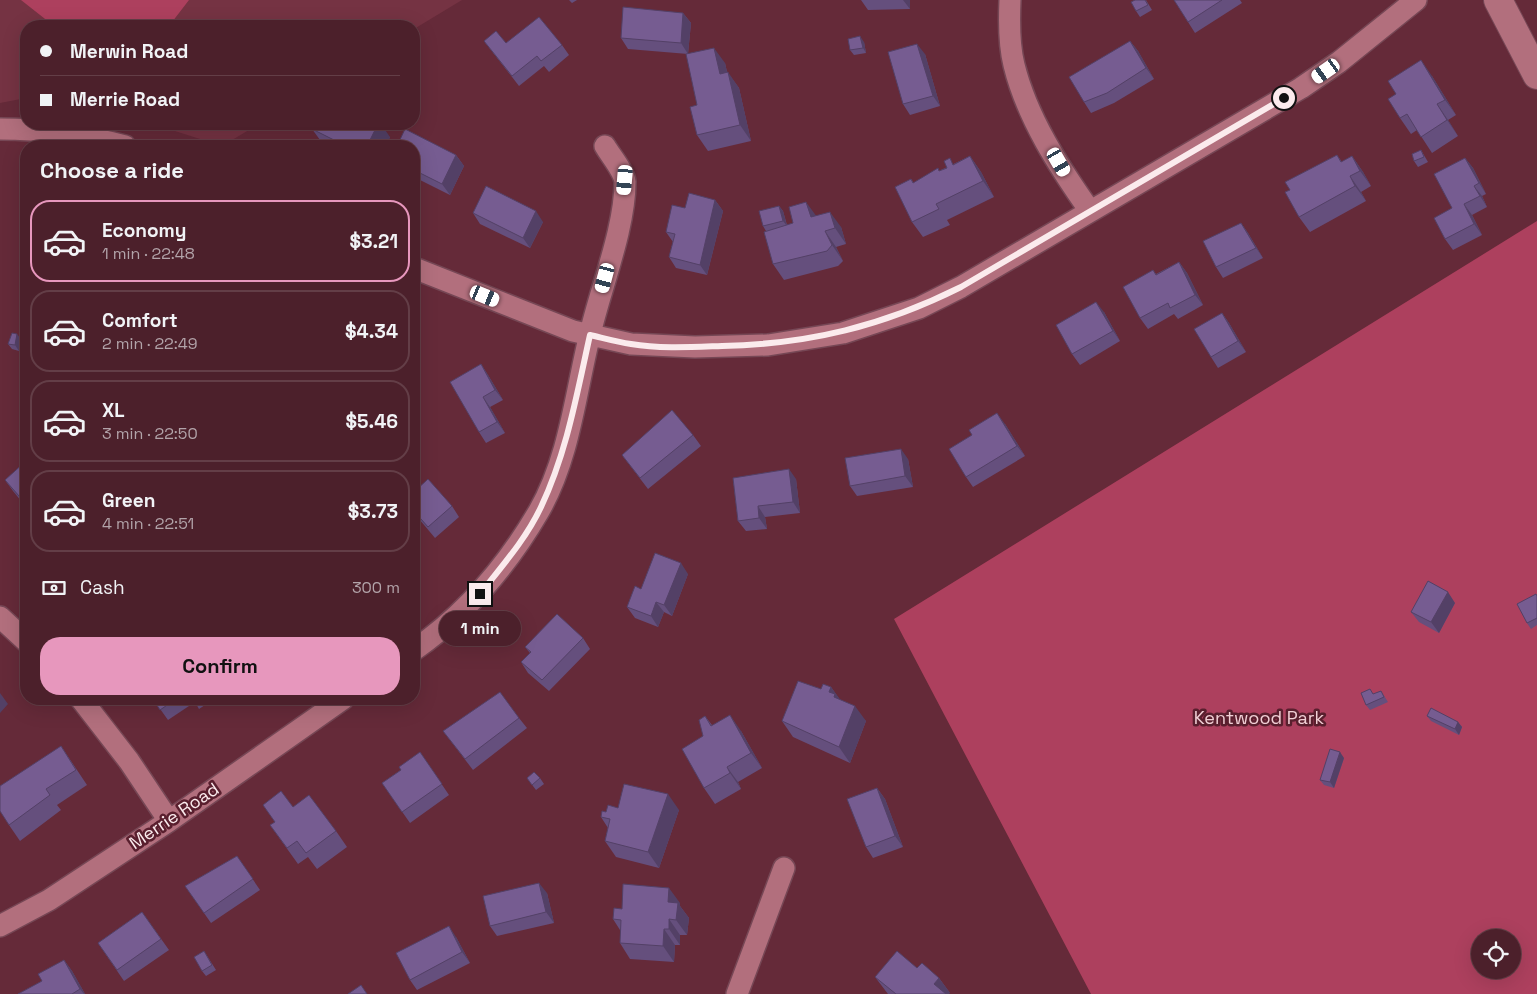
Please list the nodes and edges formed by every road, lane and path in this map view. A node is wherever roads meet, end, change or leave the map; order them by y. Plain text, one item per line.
1 (1010, 0) edge
2 (1416, 0) edge
3 (1498, 0) edge
4 (1537, 75) edge
5 (0, 129) edge
6 (20, 129) edge
7 (39, 130) edge
8 (96, 140) edge
9 (605, 146) dead end
10 (1090, 211) junction
11 (420, 270) edge
12 (590, 335) junction
13 (0, 617) edge
14 (20, 636) edge
15 (420, 645) edge
16 (86, 705) edge
17 (334, 705) edge
18 (169, 821) junction
19 (784, 868) dead end
20 (0, 926) edge
21 (737, 994) edge

1 - 10 street
2 - 10 street
3 - 4 street
5 - 6 street
7 - 8 street
9 - 12 street
10 - 12 street
11 - 12 street
12 - 15 street
13 - 14 street
16 - 18 street
17 - 18 street, Merrie Road
18 - 20 street, Merrie Road
19 - 21 street

